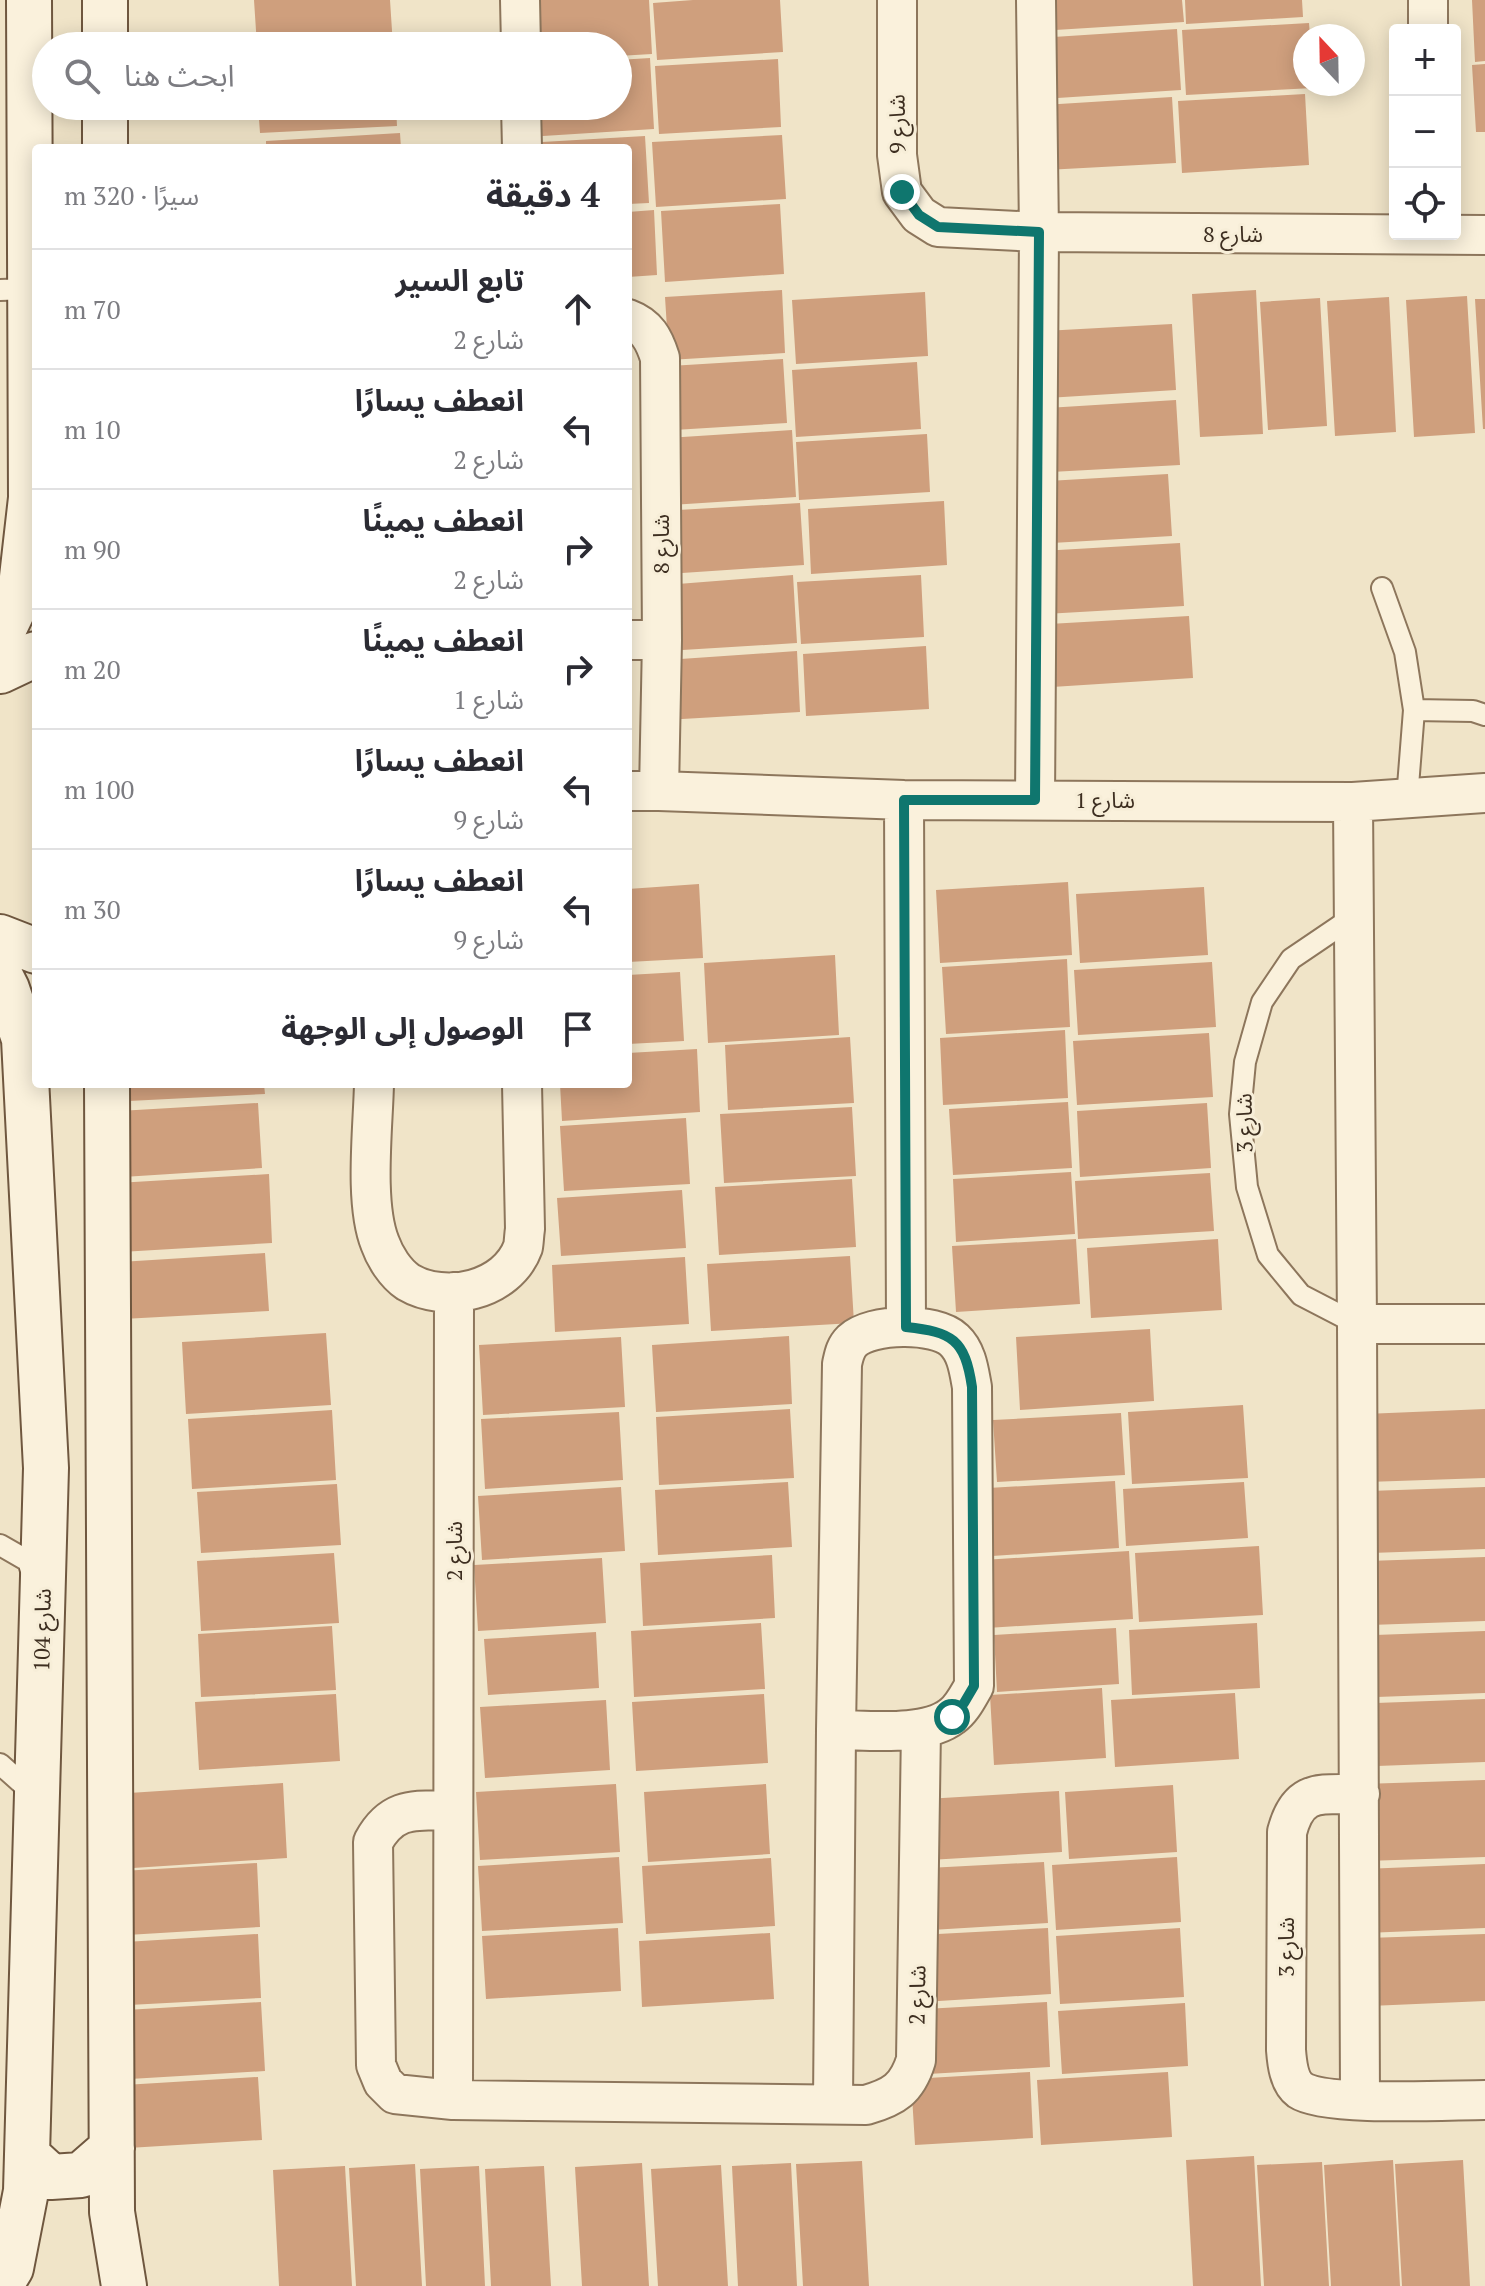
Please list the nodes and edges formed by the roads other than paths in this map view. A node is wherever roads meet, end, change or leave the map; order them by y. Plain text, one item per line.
1 (29, 0) edge
2 (105, 0) edge
3 (520, 0) edge
4 (897, 0) edge
5 (1036, 0) edge
6 (1428, 0) edge
7 (1428, 24) edge
8 (105, 32) edge
9 (521, 32) edge
10 (105, 120) edge
11 (521, 120) edge
12 (105, 144) edge
13 (522, 144) edge
14 (1039, 232) junction
15 (1389, 234) edge
16 (1461, 235) edge
17 (1485, 235) edge
18 (15, 290) edge
19 (632, 321) edge
20 (1382, 588) dead end
21 (0, 637) edge
22 (645, 640) edge
23 (32, 656) edge
24 (0, 671) edge
25 (1414, 710) junction
26 (1485, 715) edge
27 (644, 791) edge
28 (1485, 793) edge
29 (1407, 799) junction
30 (904, 800) junction
31 (1035, 800) junction
32 (1353, 802) junction
33 (1353, 917) junction
34 (0, 937) edge
35 (32, 949) edge
36 (0, 975) edge
37 (107, 1088) edge
38 (374, 1088) edge
39 (522, 1088) edge
40 (454, 1292) junction
41 (1357, 1324) junction
42 (1485, 1324) edge
43 (906, 1327) junction
44 (0, 1545) edge
45 (43, 1607) junction
46 (921, 1729) junction
47 (836, 1730) junction
48 (0, 1764) edge
49 (1360, 1794) junction
50 (38, 1797) junction
51 (453, 1810) junction
52 (453, 2100) junction
53 (1360, 2100) junction
54 (1485, 2100) edge
55 (833, 2104) junction
56 (112, 2148) junction
57 (27, 2155) junction
58 (0, 2286) edge
59 (124, 2286) edge

1 - 18 street
2 - 8 street
3 - 9 street
4 - 14 street, شارع 9
5 - 14 street
6 - 7 street
10 - 12 street
11 - 13 street
14 - 15 street, شارع 8
14 - 31 street
16 - 17 street, شارع 8
18 - 21 street
19 - 22 street, شارع 8
20 - 25 lane
22 - 27 street, شارع 8
23 - 24 street
25 - 26 lane
25 - 29 lane
27 - 30 street, شارع 1
28 - 29 street, شارع 1
29 - 32 street, شارع 1
30 - 31 street, شارع 1
30 - 43 street
31 - 32 street, شارع 1
32 - 33 street
33 - 41 street
33 - 41 lane, شارع 3
34 - 35 street
36 - 45 street, شارع 104
37 - 56 street
38 - 40 street
39 - 40 street
40 - 51 street, شارع 2
41 - 42 street, شارع 3
41 - 49 street
43 - 46 street
43 - 47 street
44 - 45 lane
45 - 50 street, شارع 104
46 - 47 street
46 - 55 street, شارع 2
47 - 55 street
48 - 50 lane
49 - 53 street
49 - 53 street, شارع 3
50 - 57 street, شارع 104
51 - 52 street, شارع 2
51 - 52 street, شارع 2
52 - 55 street, شارع 2
53 - 54 street, شارع 3
56 - 57 street
56 - 59 street
57 - 58 street, شارع 104

